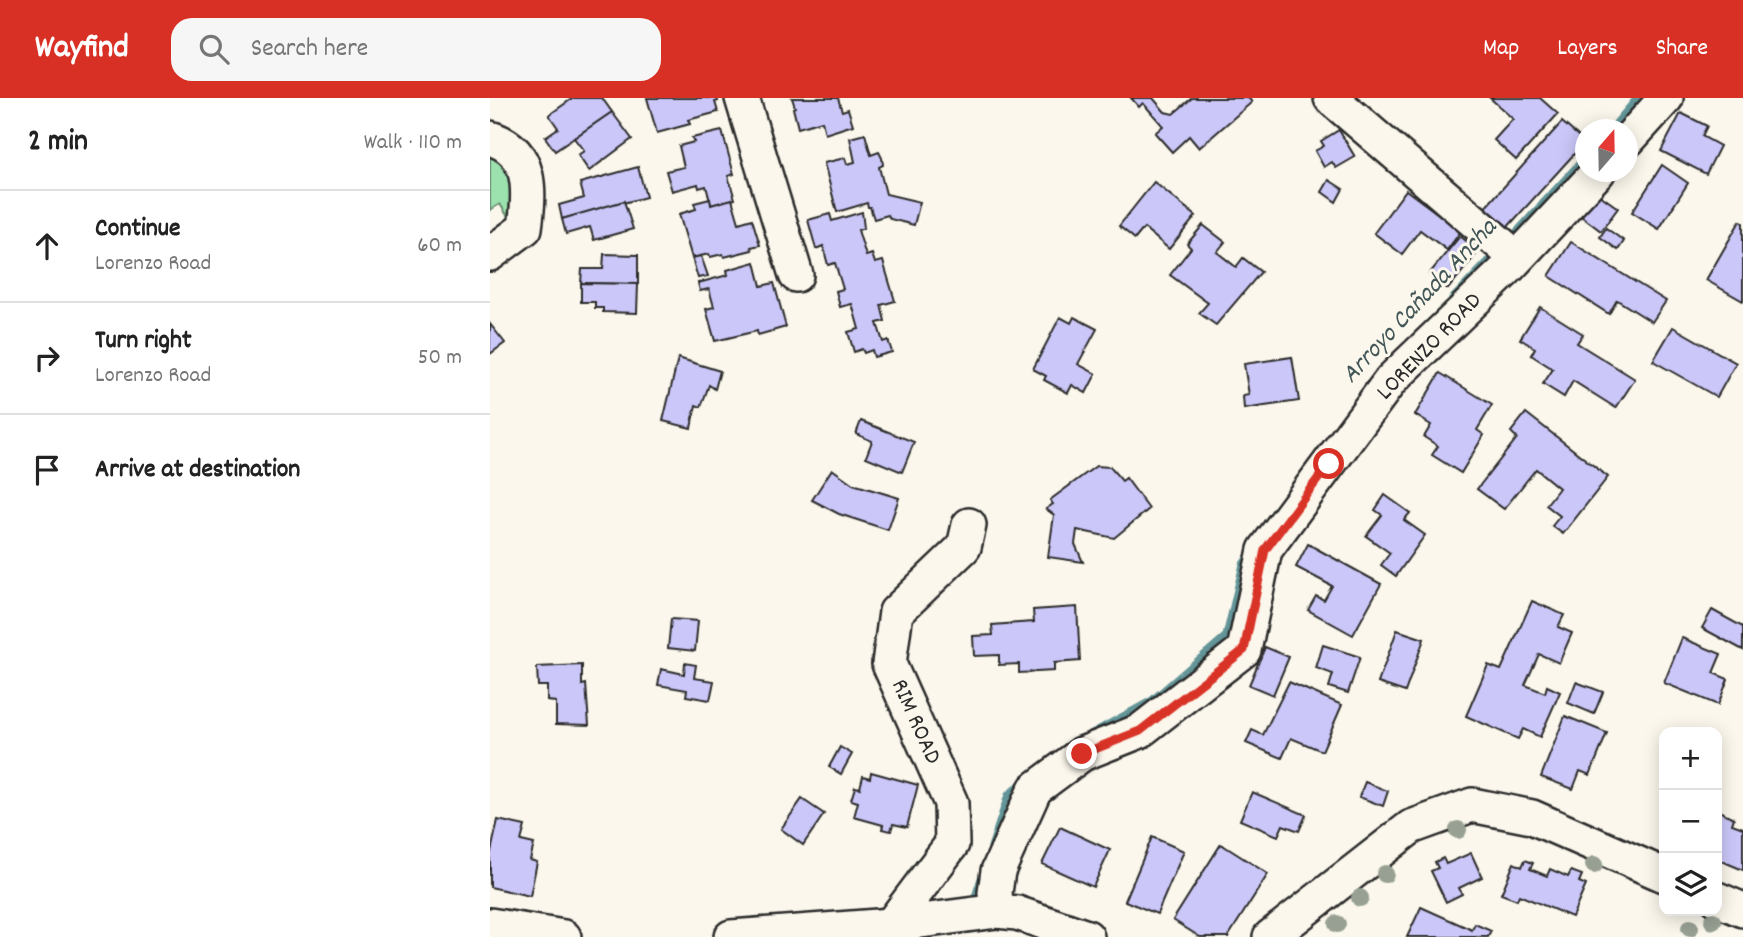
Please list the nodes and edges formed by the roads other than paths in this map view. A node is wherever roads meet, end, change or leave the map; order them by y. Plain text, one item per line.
1 (742, 98) edge
2 (1331, 98) edge
3 (1666, 98) edge
4 (1638, 129) edge
5 (490, 138) edge
6 (1589, 182) edge
7 (1503, 245) dead end
8 (490, 254) edge
9 (796, 275) dead end
10 (969, 525) dead end
11 (1659, 873) edge
12 (1722, 901) edge
13 (1743, 910) edge
14 (988, 920) edge
15 (490, 925) edge
16 (891, 925) junction
17 (525, 934) edge
18 (564, 937) edge
19 (732, 937) edge
20 (1087, 937) edge
21 (1270, 937) edge

1 - 9 street
2 - 7 street
3 - 4 street
5 - 8 street
6 - 14 street, LORENZO ROAD
10 - 16 street, RIM ROAD
11 - 21 street
12 - 13 street
14 - 16 street
14 - 20 street
15 - 17 street
16 - 19 street
17 - 18 street

